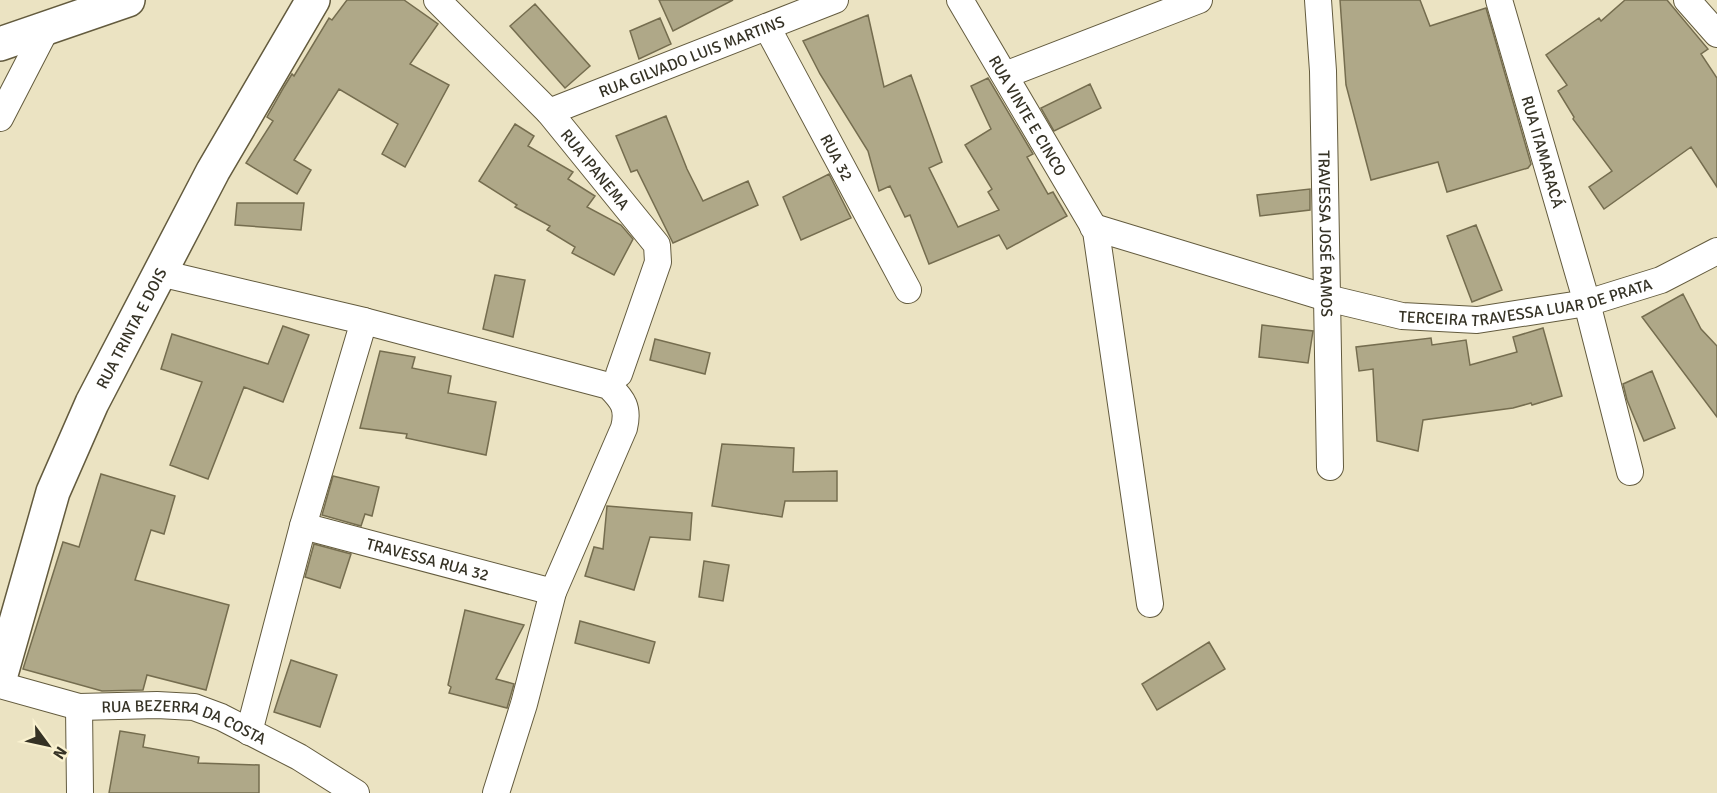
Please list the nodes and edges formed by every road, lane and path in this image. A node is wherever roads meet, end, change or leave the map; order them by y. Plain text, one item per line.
1 (128, 0) edge
2 (313, 0) edge
3 (437, 0) edge
4 (835, 0) edge
5 (960, 0) edge
6 (1199, 0) edge
7 (1318, 0) edge
8 (1499, 0) edge
9 (1687, 0) edge
10 (767, 27) junction
11 (46, 28) junction
12 (1717, 34) edge
13 (0, 44) edge
14 (1005, 75) junction
15 (549, 112) junction
16 (0, 118) edge
17 (1094, 229) junction
18 (1717, 251) edge
19 (160, 273) junction
20 (908, 290) dead end
21 (1327, 298) junction
22 (1587, 303) junction
23 (364, 321) junction
24 (619, 374) dead end
25 (1330, 467) dead end
26 (1630, 472) dead end
27 (303, 526) junction
28 (553, 592) junction
29 (1150, 604) dead end
30 (0, 678) edge
31 (0, 685) edge
32 (79, 707) junction
33 (249, 732) junction
34 (80, 793) edge
35 (356, 793) edge
36 (496, 793) edge

1 - 11 street
2 - 19 street, RUA TRINTA E DOIS
3 - 15 street, RUA IPANEMA
4 - 10 street, RUA GILVADO LUIS MARTINS
5 - 14 street, RUA VINTE E CINCO
6 - 14 street
7 - 21 street, TRAVESSA JOSÉ RAMOS
8 - 22 street, RUA ITAMARACÁ
9 - 12 street
10 - 15 street, RUA GILVADO LUIS MARTINS
10 - 20 street, RUA 32
11 - 13 street
11 - 16 street
14 - 17 street, RUA VINTE E CINCO
15 - 24 street, RUA IPANEMA
17 - 21 street, TERCEIRA TRAVESSA LUAR DE PRATA
17 - 29 street
18 - 22 street, TERCEIRA TRAVESSA LUAR DE PRATA
19 - 23 street
19 - 30 street, RUA TRINTA E DOIS
21 - 22 street, TERCEIRA TRAVESSA LUAR DE PRATA
21 - 25 street, TRAVESSA JOSÉ RAMOS
22 - 26 street, RUA ITAMARACÁ
23 - 27 street
23 - 28 street
27 - 28 street, TRAVESSA RUA 32
27 - 33 street
28 - 36 street
31 - 32 street, RUA BEZERRA DA COSTA
32 - 33 street, RUA BEZERRA DA COSTA
32 - 34 street
33 - 35 street, RUA BEZERRA DA COSTA

